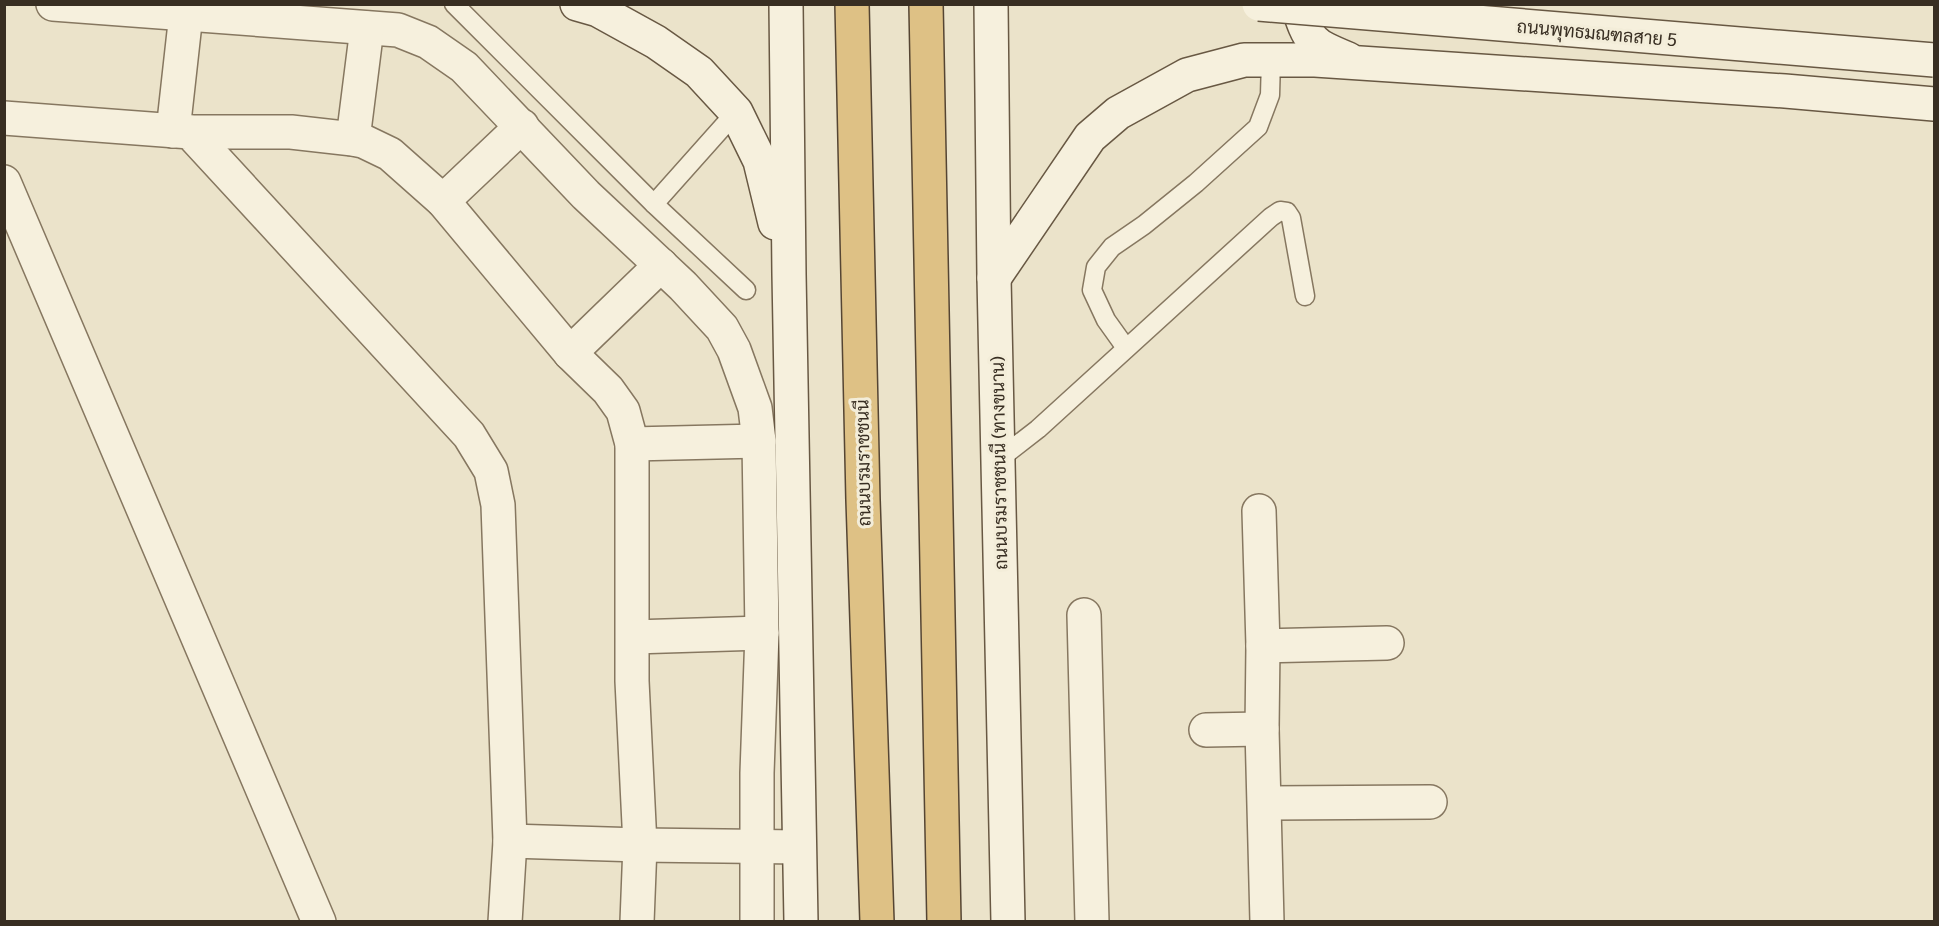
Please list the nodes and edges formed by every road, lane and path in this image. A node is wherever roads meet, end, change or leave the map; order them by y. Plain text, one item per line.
1 (53, 4) edge
2 (454, 4) edge
3 (577, 4) edge
4 (786, 4) edge
5 (852, 4) edge
6 (926, 4) edge
7 (991, 4) edge
8 (1258, 4) edge
9 (1297, 4) edge
10 (186, 14) junction
11 (367, 28) junction
12 (1271, 60) junction
13 (1935, 60) edge
14 (1355, 62) junction
15 (1935, 104) edge
16 (736, 112) junction
17 (4, 118) edge
18 (522, 126) junction
19 (181, 131) junction
20 (353, 139) junction
21 (4, 182) edge
22 (443, 201) junction
23 (654, 204) junction
24 (661, 265) junction
25 (789, 274) junction
26 (994, 278) junction
27 (746, 290) dead end
28 (1305, 296) dead end
29 (1126, 348) junction
30 (570, 352) junction
31 (759, 441) junction
32 (632, 444) junction
33 (998, 460) junction
34 (1259, 511) dead end
35 (1084, 615) dead end
36 (762, 633) junction
37 (633, 637) junction
38 (1387, 643) dead end
39 (1263, 646) junction
40 (1206, 729) dead end
41 (1262, 729) junction
42 (1430, 802) dead end
43 (1265, 803) junction
44 (510, 841) junction
45 (640, 845) junction
46 (758, 846) junction
47 (799, 847) junction
48 (319, 921) edge
49 (505, 921) edge
50 (637, 921) edge
51 (757, 921) edge
52 (801, 921) edge
53 (877, 921) edge
54 (944, 921) edge
55 (1008, 921) edge
56 (1092, 921) edge
57 (1267, 921) edge

1 - 10 street
2 - 23 lane
3 - 16 street
4 - 25 street
5 - 53 highway, ถนนบรมราชชนนี
6 - 54 highway
7 - 26 street, ถนนบรมราชชนนี (ทางขนาน)
8 - 13 street, ถนนพุทธมณฑลสาย 5, bridge
9 - 14 street
10 - 11 street
10 - 19 street
11 - 18 street
11 - 20 street
12 - 14 street
12 - 26 street
12 - 29 lane
14 - 15 street
16 - 23 lane
16 - 25 street
17 - 19 street
18 - 22 street
18 - 24 street
19 - 20 street
19 - 44 street
20 - 22 street
21 - 48 street
22 - 30 street
23 - 27 lane
24 - 30 street
24 - 31 street
25 - 47 street
26 - 33 street, ถนนบรมราชชนนี (ทางขนาน)
28 - 29 lane
29 - 33 lane
30 - 32 street
31 - 32 street
31 - 36 street
32 - 37 street
33 - 55 street, ถนนบรมราชชนนี (ทางขนาน)
34 - 39 street
35 - 56 street
36 - 37 street
36 - 46 street
37 - 45 street
38 - 39 street
39 - 41 street
40 - 41 street
41 - 43 street
42 - 43 street
43 - 57 street
44 - 45 street
44 - 49 street
45 - 46 street
45 - 50 street
46 - 47 street
46 - 51 street
47 - 52 street

